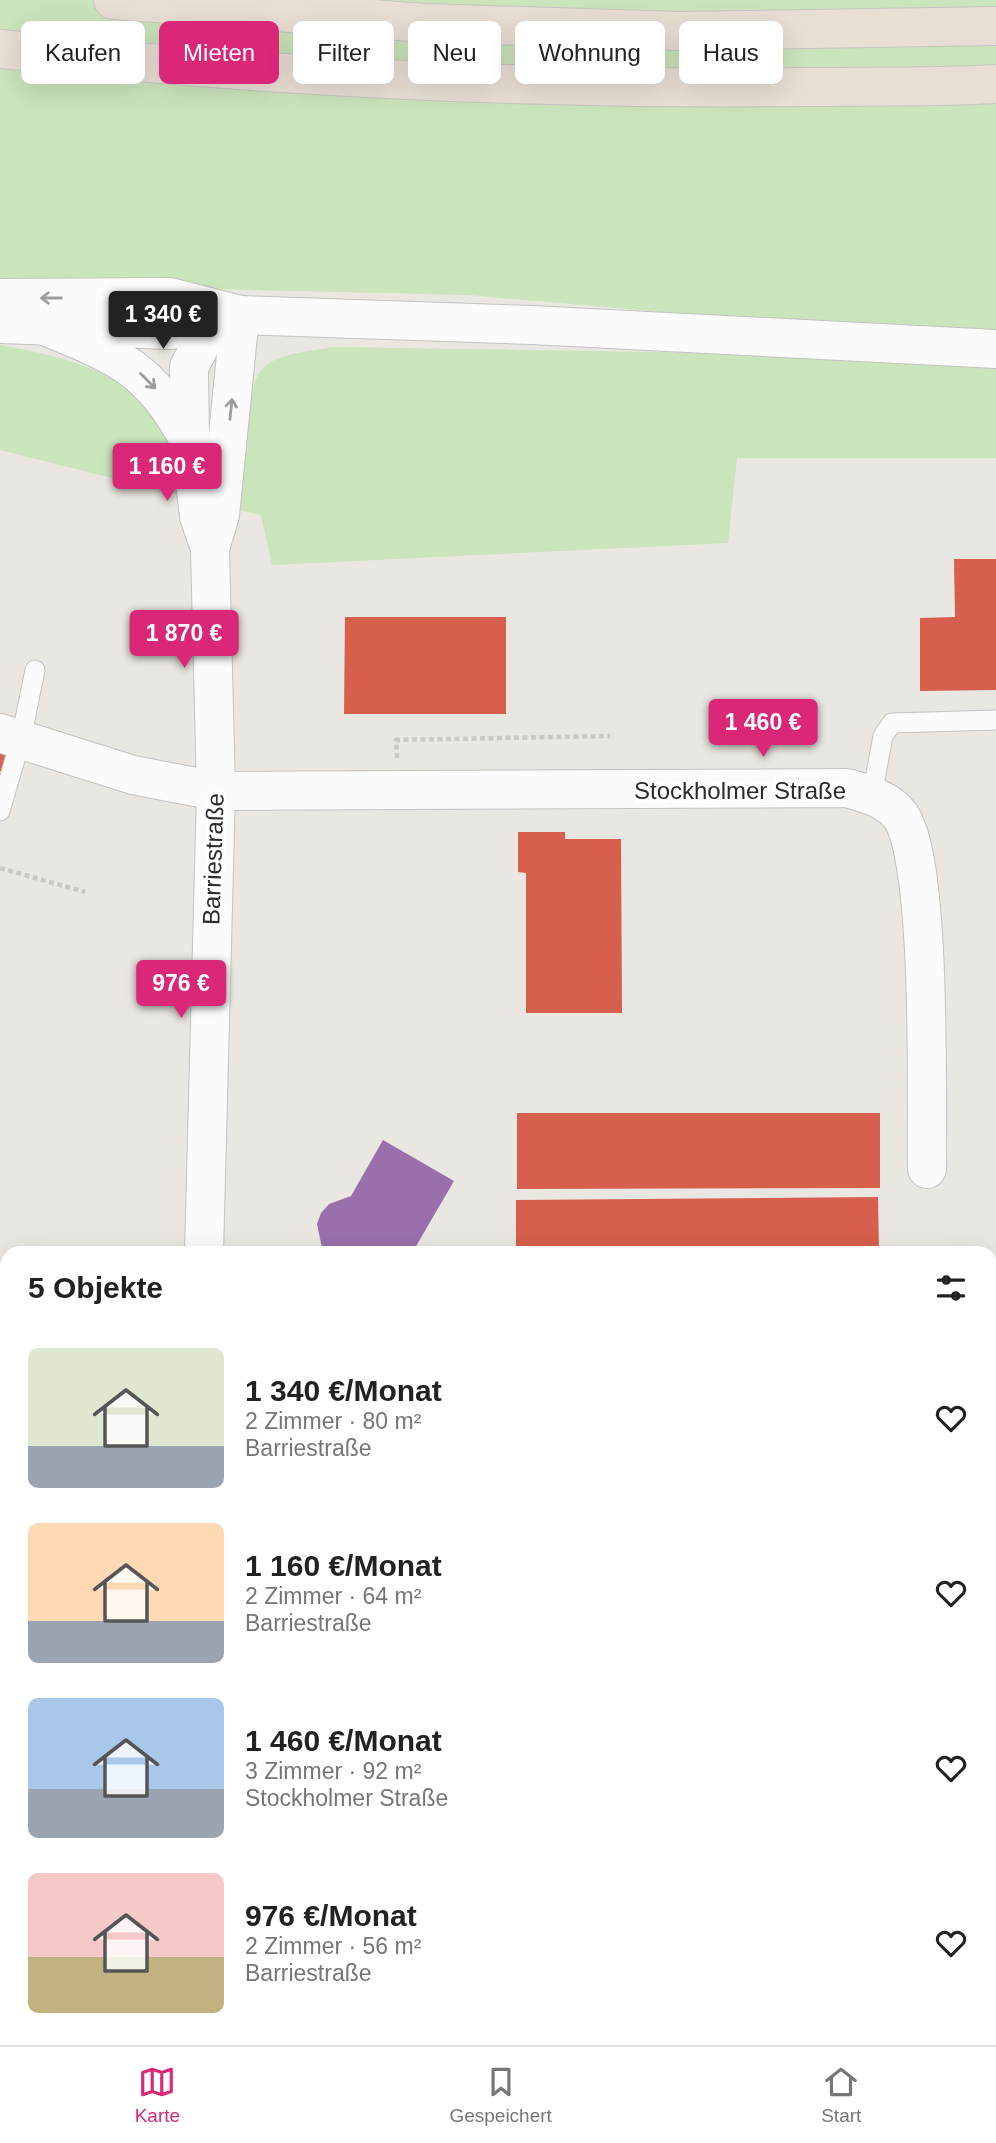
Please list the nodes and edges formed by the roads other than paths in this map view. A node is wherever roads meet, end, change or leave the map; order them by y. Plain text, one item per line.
1 (113, 0) edge
2 (996, 26) edge
3 (0, 49) edge
4 (996, 85) edge
5 (0, 298) edge
6 (240, 315) junction
7 (0, 324) edge
8 (46, 326) junction
9 (996, 349) edge
10 (190, 442) junction
11 (210, 548) junction
12 (35, 670) dead end
13 (996, 720) edge
14 (10, 736) edge
15 (216, 791) junction
16 (872, 795) junction
17 (0, 811) edge
18 (927, 1169) dead end
19 (204, 1246) edge

1 - 2 highway
3 - 4 highway
6 -> 5 street
6 - 8 street
6 - 9 street
6 - 10 street, Barriestraße
11 -> 6 street, Barriestraße
7 - 8 street
8 -> 10 street, Barriestraße
10 - 11 street, Barriestraße
11 - 15 street, Barriestraße
12 - 14 lane
13 - 16 lane
14 - 15 street, Stockholmer Straße
14 - 17 lane
15 - 16 street, Stockholmer Straße
15 - 19 street, Barriestraße
16 - 18 street, Stockholmer Straße

